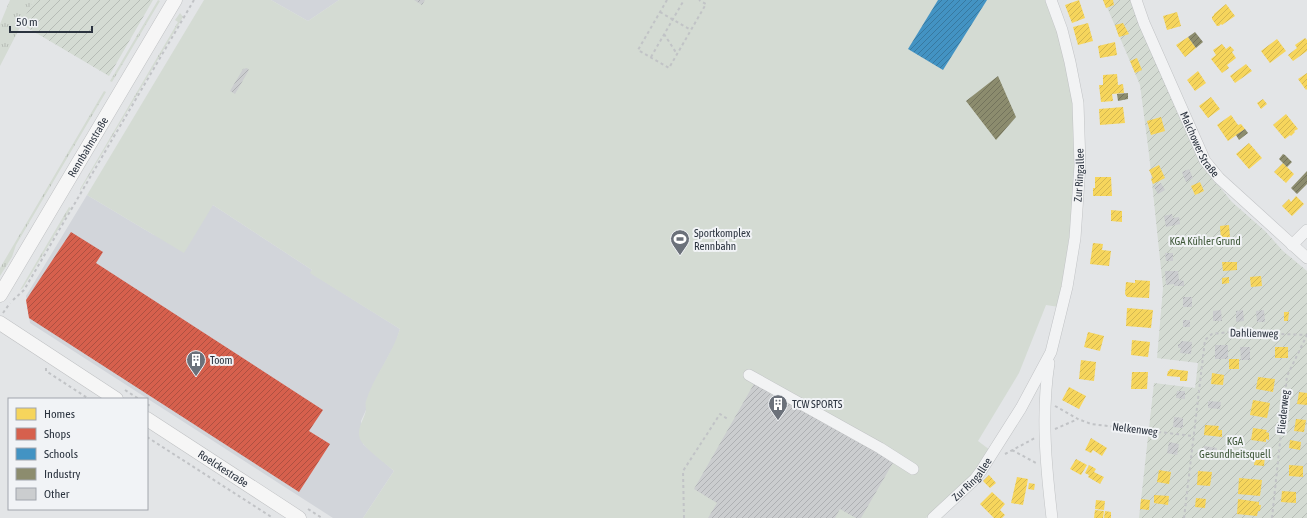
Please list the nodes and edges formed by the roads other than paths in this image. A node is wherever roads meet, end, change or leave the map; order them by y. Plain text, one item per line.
1 (175, 0) edge
2 (1050, 0) edge
3 (1136, 0) edge
4 (1307, 230) edge
5 (1292, 245) junction
6 (1307, 258) edge
7 (0, 294) edge
8 (0, 323) edge
9 (1051, 352) junction
10 (750, 375) dead end
11 (114, 398) edge
12 (148, 420) edge
13 (913, 469) dead end
14 (299, 518) edge
15 (933, 518) edge
16 (1052, 518) edge

1 - 7 main road, Rennbahnstraße
2 - 9 street, Zur Ringallee
3 - 5 street, Malchower Straße
4 - 5 street
5 - 6 street, Malchower Straße
8 - 11 main road
9 - 15 street, Zur Ringallee
9 - 16 street, Zur Ringallee
10 - 13 street
12 - 14 main road, Roelckestraße

